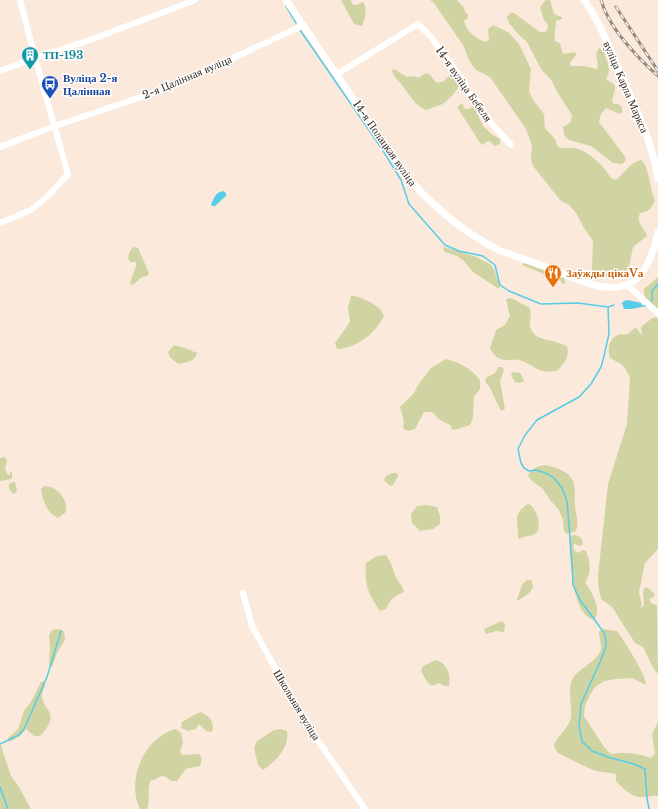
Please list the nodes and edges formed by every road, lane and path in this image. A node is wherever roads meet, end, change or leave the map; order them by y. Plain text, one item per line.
1 (20, 0) edge
2 (195, 0) edge
3 (286, 0) edge
4 (584, 0) edge
5 (304, 25) junction
6 (35, 58) junction
7 (0, 71) edge
8 (337, 74) junction
9 (55, 126) junction
10 (511, 144) dead end
11 (0, 147) edge
12 (658, 178) edge
13 (0, 223) edge
14 (658, 232) edge
15 (627, 285) junction
16 (658, 313) edge
17 (243, 593) dead end
18 (365, 809) edge

1 - 6 street
2 - 6 street
3 - 5 main road, 14-я Полацкая вуліца
4 - 12 main road, вуліца Карла Маркса
5 - 8 main road, 14-я Полацкая вуліца
5 - 9 street, 2-я Цалінная вуліца
6 - 7 street
6 - 9 street
8 - 10 street, 14-я вуліца Бебеля
8 - 15 main road, 14-я Полацкая вуліца
9 - 11 street, 2-я Цалінная вуліца
9 - 13 street
14 - 15 main road
15 - 16 street
17 - 18 street, Школьная вуліца

